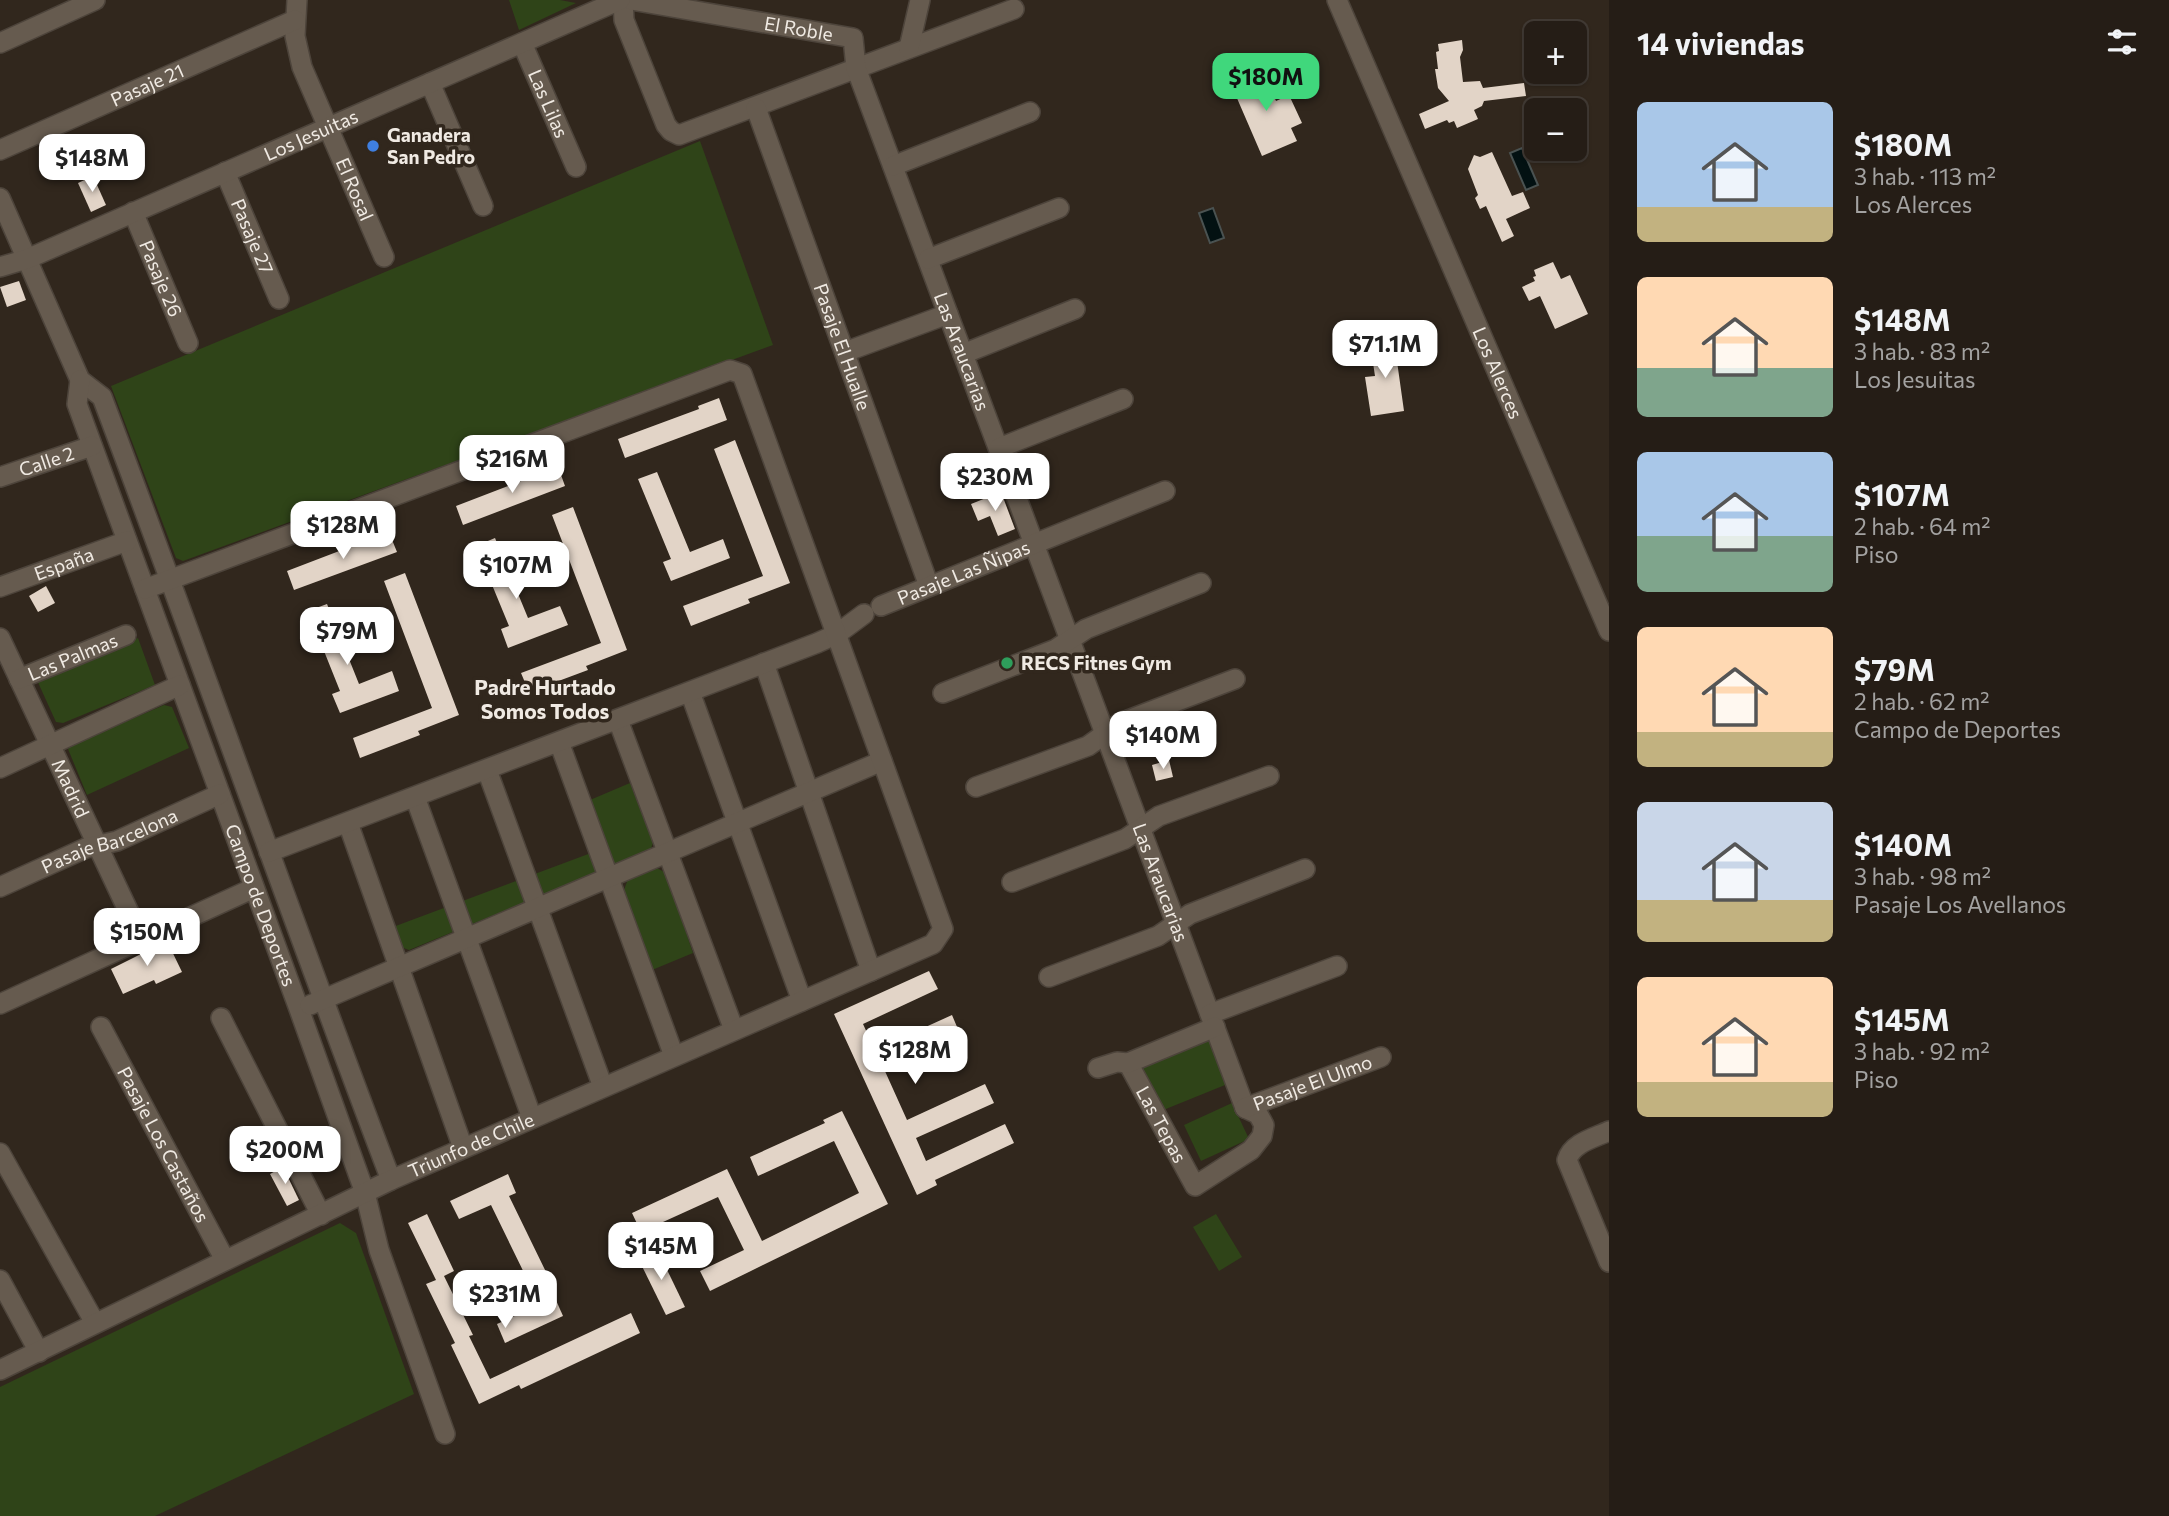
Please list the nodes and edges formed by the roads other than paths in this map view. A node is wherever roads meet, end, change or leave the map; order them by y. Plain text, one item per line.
1 (95, 0) edge
2 (297, 0) edge
3 (622, 0) edge
4 (631, 0) edge
5 (920, 0) edge
6 (1337, 0) edge
7 (1014, 9) dead end
8 (295, 20) junction
9 (0, 43) edge
10 (522, 43) junction
11 (909, 48) junction
12 (856, 68) junction
13 (430, 83) junction
14 (756, 108) junction
15 (1030, 112) dead end
16 (327, 128) junction
17 (0, 150) edge
18 (893, 166) junction
19 (576, 167) dead end
20 (225, 172) junction
21 (0, 198) edge
22 (483, 206) dead end
23 (1059, 208) dead end
24 (133, 212) junction
25 (384, 257) dead end
26 (928, 258) junction
27 (27, 259) junction
28 (0, 267) edge
29 (279, 299) dead end
30 (1075, 309) dead end
31 (948, 314) junction
32 (188, 343) dead end
33 (845, 352) junction
34 (963, 354) junction
35 (80, 380) junction
36 (1123, 399) dead end
37 (92, 446) junction
38 (999, 448) junction
39 (0, 477) edge
40 (1165, 491) dead end
41 (127, 541) junction
42 (1035, 545) junction
43 (170, 579) junction
44 (1201, 583) dead end
45 (929, 586) junction
46 (0, 587) edge
47 (145, 589) junction
48 (1609, 631) edge
49 (836, 634) junction
50 (126, 635) dead end
51 (0, 638) edge
52 (1070, 640) junction
53 (764, 663) junction
54 (19, 679) junction
55 (1235, 679) dead end
56 (180, 685) junction
57 (690, 692) junction
58 (943, 693) dead end
59 (618, 720) junction
60 (1105, 734) junction
61 (559, 742) junction
62 (50, 745) junction
63 (882, 761) junction
64 (0, 768) edge
65 (488, 770) junction
66 (1269, 776) dead end
67 (976, 787) dead end
68 (809, 792) junction
69 (219, 794) junction
70 (415, 797) junction
71 (737, 822) junction
72 (348, 823) junction
73 (1141, 828) junction
74 (97, 845) junction
75 (269, 852) junction
76 (668, 852) junction
77 (1305, 869) dead end
78 (609, 878) junction
79 (1012, 882) dead end
80 (0, 887) edge
81 (254, 888) junction
82 (538, 908) junction
83 (1176, 924) junction
84 (141, 938) junction
85 (467, 939) junction
86 (1337, 966) dead end
87 (399, 967) junction
88 (871, 971) junction
89 (1049, 977) dead end
90 (323, 1000) junction
91 (802, 1001) junction
92 (0, 1004) edge
93 (299, 1009) junction
94 (220, 1018) dead end
95 (1213, 1021) junction
96 (101, 1027) dead end
97 (734, 1030) junction
98 (674, 1056) junction
99 (1381, 1058) dead end
100 (1128, 1063) junction
101 (1098, 1069) dead end
102 (603, 1087) junction
103 (1245, 1108) junction
104 (532, 1118) junction
105 (1609, 1131) edge
106 (463, 1148) junction
107 (0, 1153) edge
108 (391, 1180) junction
109 (1195, 1186) joint
110 (365, 1193) junction
111 (321, 1215) junction
112 (225, 1260) junction
113 (1609, 1262) edge
114 (0, 1280) edge
115 (95, 1323) junction
116 (39, 1352) junction
117 (0, 1370) edge
118 (445, 1434) dead end

1 - 9 street
2 - 8 street, El Rosal
3 - 10 street, Los Jesuitas
3 - 14 street
4 - 12 street, El Roble
5 - 11 street
6 - 48 street, Los Alerces
7 - 11 street
8 - 16 street, El Rosal
8 - 17 street, Pasaje 21
10 - 13 street, Los Jesuitas
10 - 19 street, Las Lilas
11 - 12 street
12 - 14 street
12 - 18 street, Las Araucarias
13 - 16 street, Los Jesuitas
13 - 22 street
14 - 33 street, Pasaje El Hualle
15 - 18 street
16 - 20 street, Los Jesuitas
16 - 25 street, El Rosal
18 - 26 street, Las Araucarias
20 - 24 street, Los Jesuitas
20 - 29 street, Pasaje 27
21 - 27 street, Campo de Deportes
23 - 26 street
24 - 27 street, Los Jesuitas
24 - 32 street, Pasaje 26
26 - 31 street, Las Araucarias
27 - 28 street, Los Jesuitas
27 - 35 street, Campo de Deportes
30 - 34 street
31 - 33 street
31 - 34 street, Las Araucarias
33 - 45 street, Pasaje El Hualle
34 - 38 street, Las Araucarias
35 - 37 street, Campo de Deportes
35 - 43 street, Campo de Deportes
36 - 38 street
37 - 39 street, Calle 2
37 - 41 street, Campo de Deportes
38 - 42 street, Las Araucarias
40 - 42 street, Pasaje Las Ñipas
41 - 46 street, España
41 - 47 street, Campo de Deportes
42 - 45 street, Pasaje Las Ñipas
42 - 52 street, Las Araucarias
43 - 47 street
43 - 49 street
43 - 75 street, Campo de Deportes
44 - 52 street
45 - 49 street, Pasaje Las Ñipas
47 - 56 street, Campo de Deportes
49 - 53 street, Pasaje Las Ñipas
49 - 63 street
50 - 54 street, Las Palmas
51 - 54 street, Madrid
52 - 58 street
52 - 60 street, Las Araucarias
53 - 57 street, Pasaje Las Ñipas
53 - 68 street
54 - 62 street, Madrid
55 - 60 street
56 - 62 street
56 - 69 street, Campo de Deportes
57 - 59 street, Pasaje Las Ñipas
57 - 71 street
59 - 61 street, Pasaje Las Ñipas
59 - 76 street
60 - 67 street
60 - 73 street, Las Araucarias
61 - 65 street, Pasaje Las Ñipas
61 - 78 street
62 - 64 street
62 - 74 street, Madrid
63 - 68 street
63 - 88 street, Triunfo de Chile
65 - 70 street, Pasaje Las Ñipas
65 - 82 street
66 - 73 street
68 - 71 street
68 - 88 street
69 - 74 street, Pasaje Barcelona
69 - 81 street, Campo de Deportes
70 - 72 street, Pasaje Las Ñipas
70 - 85 street
71 - 76 street
71 - 91 street
72 - 75 street, Pasaje Las Ñipas
72 - 87 street
73 - 79 street
73 - 83 street, Las Araucarias
74 - 80 street, Pasaje Barcelona
74 - 84 street, Madrid
75 - 90 street, Campo de Deportes
76 - 78 street
76 - 97 street
77 - 83 street
78 - 82 street
78 - 98 street
81 - 84 street
81 - 93 street, Campo de Deportes
82 - 85 street
82 - 102 street
83 - 89 street
83 - 95 street, Las Araucarias
84 - 92 street
85 - 87 street
85 - 104 street
86 - 95 street
87 - 90 street
87 - 106 street
88 - 91 street, Triunfo de Chile
90 - 93 street
90 - 108 street, Campo de Deportes
91 - 97 street, Triunfo de Chile
93 - 110 street, Campo de Deportes
94 - 111 street
95 - 100 street
95 - 103 street, Las Araucarias
96 - 112 street, Pasaje Los Castaños
97 - 98 street, Triunfo de Chile
98 - 102 street, Triunfo de Chile
99 - 103 street, Pasaje El Ulmo
100 - 101 street
100 - 109 street, Las Tepas
102 - 104 street, Triunfo de Chile
103 - 109 street, Las Araucarias
104 - 106 street, Triunfo de Chile
105 - 113 street
106 - 108 street, Triunfo de Chile
107 - 115 street
108 - 110 street, Triunfo de Chile
110 - 111 street, Triunfo de Chile
110 - 118 street, Campo de Deportes
111 - 112 street, Triunfo de Chile
112 - 115 street, Triunfo de Chile
114 - 116 street
115 - 116 street, Triunfo de Chile
116 - 117 street, Triunfo de Chile

